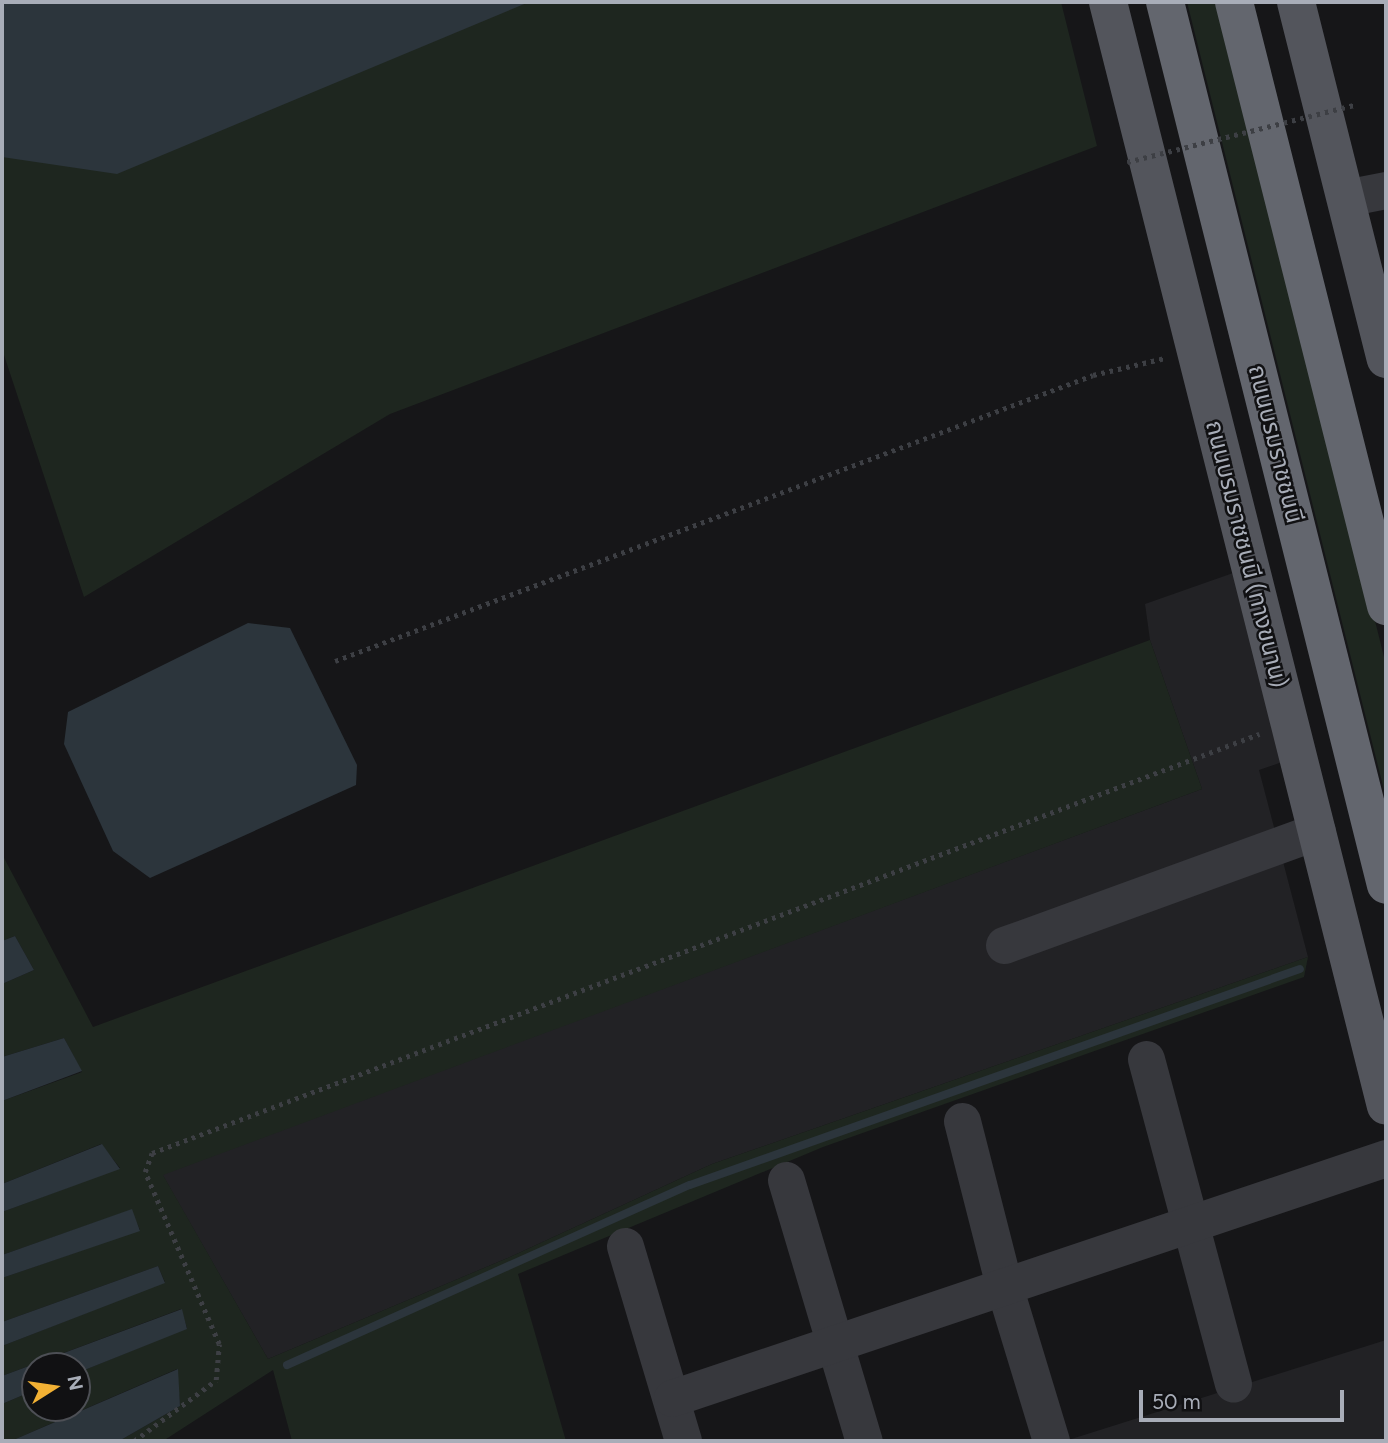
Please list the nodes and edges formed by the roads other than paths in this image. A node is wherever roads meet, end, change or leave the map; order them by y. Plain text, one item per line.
1 (1108, 2) edge
2 (1166, 2) edge
3 (1234, 2) edge
4 (1296, 2) edge
5 (1386, 190) edge
6 (1345, 198) junction
7 (1385, 349) edge
8 (1386, 606) edge
9 (1317, 831) junction
10 (1386, 885) edge
11 (1004, 945) dead end
12 (1146, 1059) dead end
13 (1386, 1106) edge
14 (962, 1121) dead end
15 (1386, 1158) edge
16 (786, 1180) dead end
17 (1191, 1224) junction
18 (625, 1246) dead end
19 (1004, 1286) junction
20 (835, 1343) junction
21 (1233, 1384) dead end
22 (672, 1398) junction
23 (683, 1441) edge
24 (864, 1441) edge
25 (1051, 1441) edge

1 - 9 main road, ถนนบรมราชชนนี (ทางขนาน)
2 - 10 highway, ถนนบรมราชชนนี
3 - 8 highway
4 - 6 main road
5 - 6 street
6 - 7 main road
9 - 11 street
9 - 13 main road, ถนนบรมราชชนนี (ทางขนาน)
12 - 17 street
14 - 19 street
15 - 17 street
16 - 20 street
17 - 19 street
17 - 21 street
18 - 22 street
19 - 20 street
19 - 25 street
20 - 22 street
20 - 24 street
22 - 23 street

